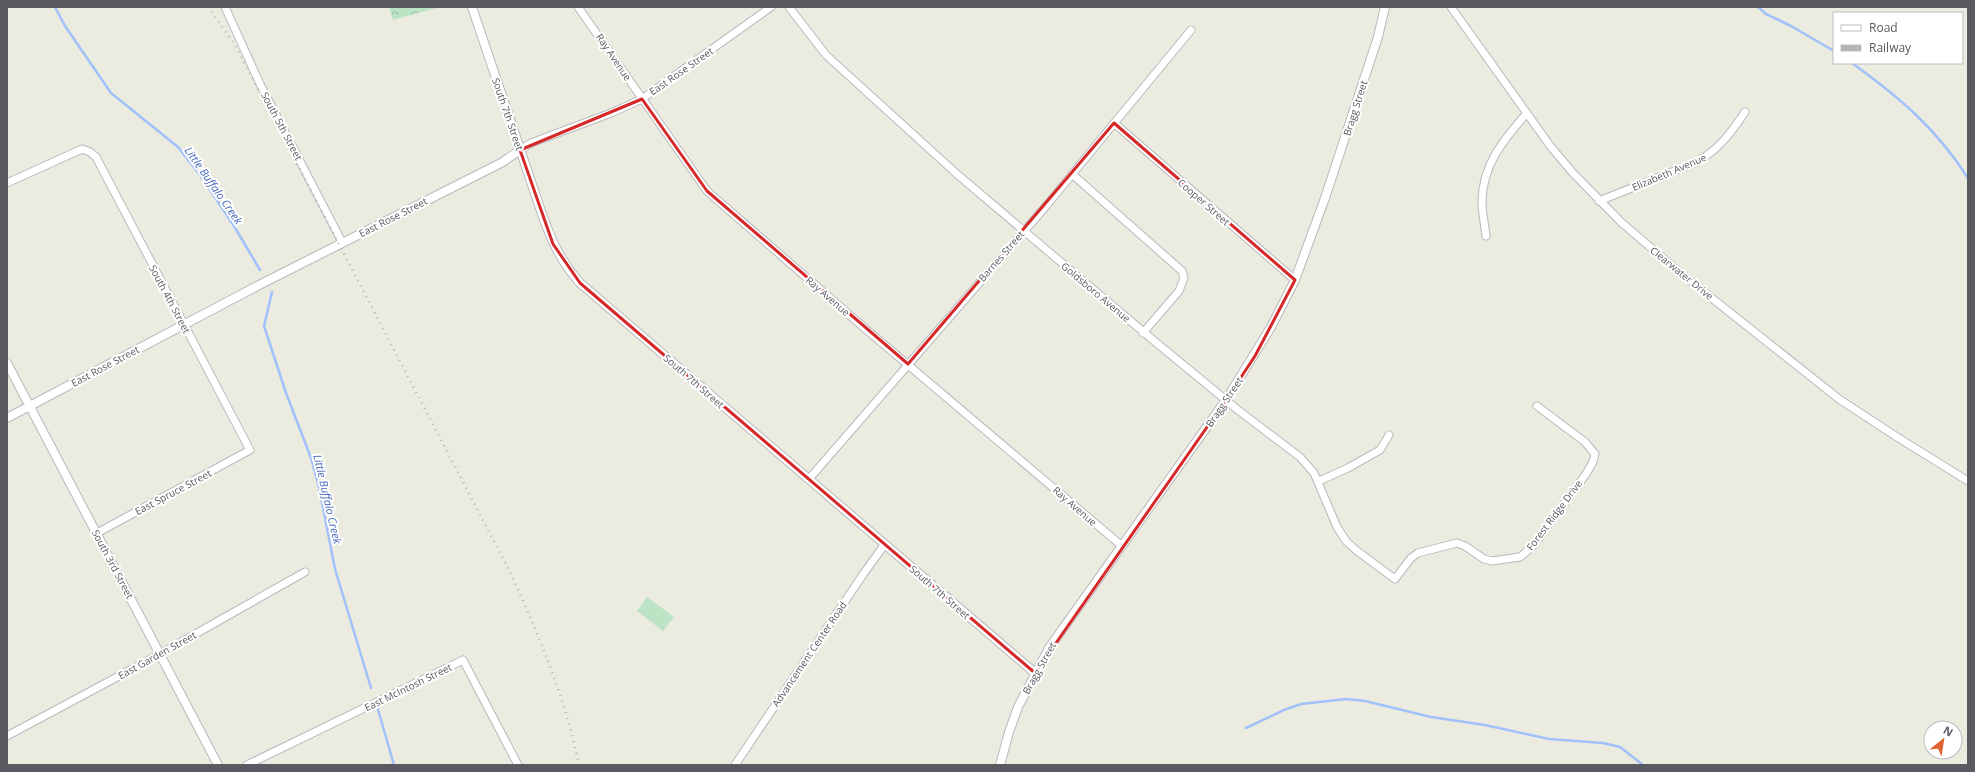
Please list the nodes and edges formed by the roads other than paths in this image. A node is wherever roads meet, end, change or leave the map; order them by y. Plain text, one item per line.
1 (225, 7) edge
2 (472, 7) edge
3 (578, 7) edge
4 (771, 7) edge
5 (789, 7) edge
6 (1385, 7) edge
7 (1451, 7) edge
8 (1191, 30) dead end
9 (642, 99) junction
10 (1745, 112) dead end
11 (1527, 113) junction
12 (1114, 123) junction
13 (520, 150) junction
14 (1072, 174) junction
15 (7, 183) edge
16 (1599, 200) junction
17 (1023, 231) junction
18 (1486, 236) dead end
19 (342, 242) junction
20 (1295, 280) junction
21 (183, 325) junction
22 (1144, 333) junction
23 (7, 362) edge
24 (908, 364) junction
25 (1226, 400) junction
26 (30, 406) junction
27 (1537, 406) dead end
28 (7, 418) edge
29 (1389, 435) dead end
30 (250, 450) joint
31 (809, 479) junction
32 (1968, 480) edge
33 (1318, 481) junction
34 (97, 533) junction
35 (885, 544) junction
36 (1122, 546) junction
37 (305, 572) dead end
38 (1395, 578) joint
39 (160, 654) junction
40 (1035, 673) junction
41 (7, 736) edge
42 (218, 765) edge
43 (247, 765) edge
44 (518, 765) edge
45 (735, 765) edge
46 (1000, 765) edge

1 - 19 street, South 5th Street
2 - 13 street, South 7th Street
3 - 9 street, Ray Avenue
4 - 9 street, East Rose Street
5 - 17 street, Goldsboro Avenue
6 - 20 street, Bragg Street
7 - 11 street, Clearwater Drive
8 - 12 street, Barnes Street
9 - 13 street, East Rose Street
9 - 24 street, Ray Avenue
10 - 16 street, Elizabeth Avenue
11 - 16 street, Clearwater Drive
11 - 18 street
12 - 14 street, Barnes Street
12 - 20 street, Cooper Street
13 - 19 street, East Rose Street
13 - 31 street, South 7th Street
14 - 17 street, Barnes Street
14 - 22 street
15 - 21 street, South 4th Street
16 - 32 street, Clearwater Drive
17 - 22 street, Goldsboro Avenue
17 - 24 street, Barnes Street
19 - 21 street, East Rose Street
20 - 25 street, Bragg Street
21 - 26 street, East Rose Street
21 - 30 street, South 4th Street
22 - 25 street, Goldsboro Avenue
23 - 26 street, South 3rd Street
24 - 31 street, Barnes Street
24 - 36 street, Ray Avenue
25 - 33 street, Goldsboro Avenue
25 - 36 street, Bragg Street
26 - 28 street, East Rose Street
26 - 34 street, South 3rd Street
27 - 38 street, Forest Ridge Drive
29 - 33 street
30 - 34 street, East Spruce Street
31 - 35 street, South 7th Street
33 - 38 street, Goldsboro Avenue
34 - 39 street, South 3rd Street
35 - 40 street, South 7th Street
35 - 45 street, Advancement Center Road
36 - 40 street, Bragg Street
37 - 39 street, East Garden Street
39 - 41 street, East Garden Street
39 - 42 street, South 3rd Street
40 - 46 street, Bragg Street
43 - 44 street, East McIntosh Street

